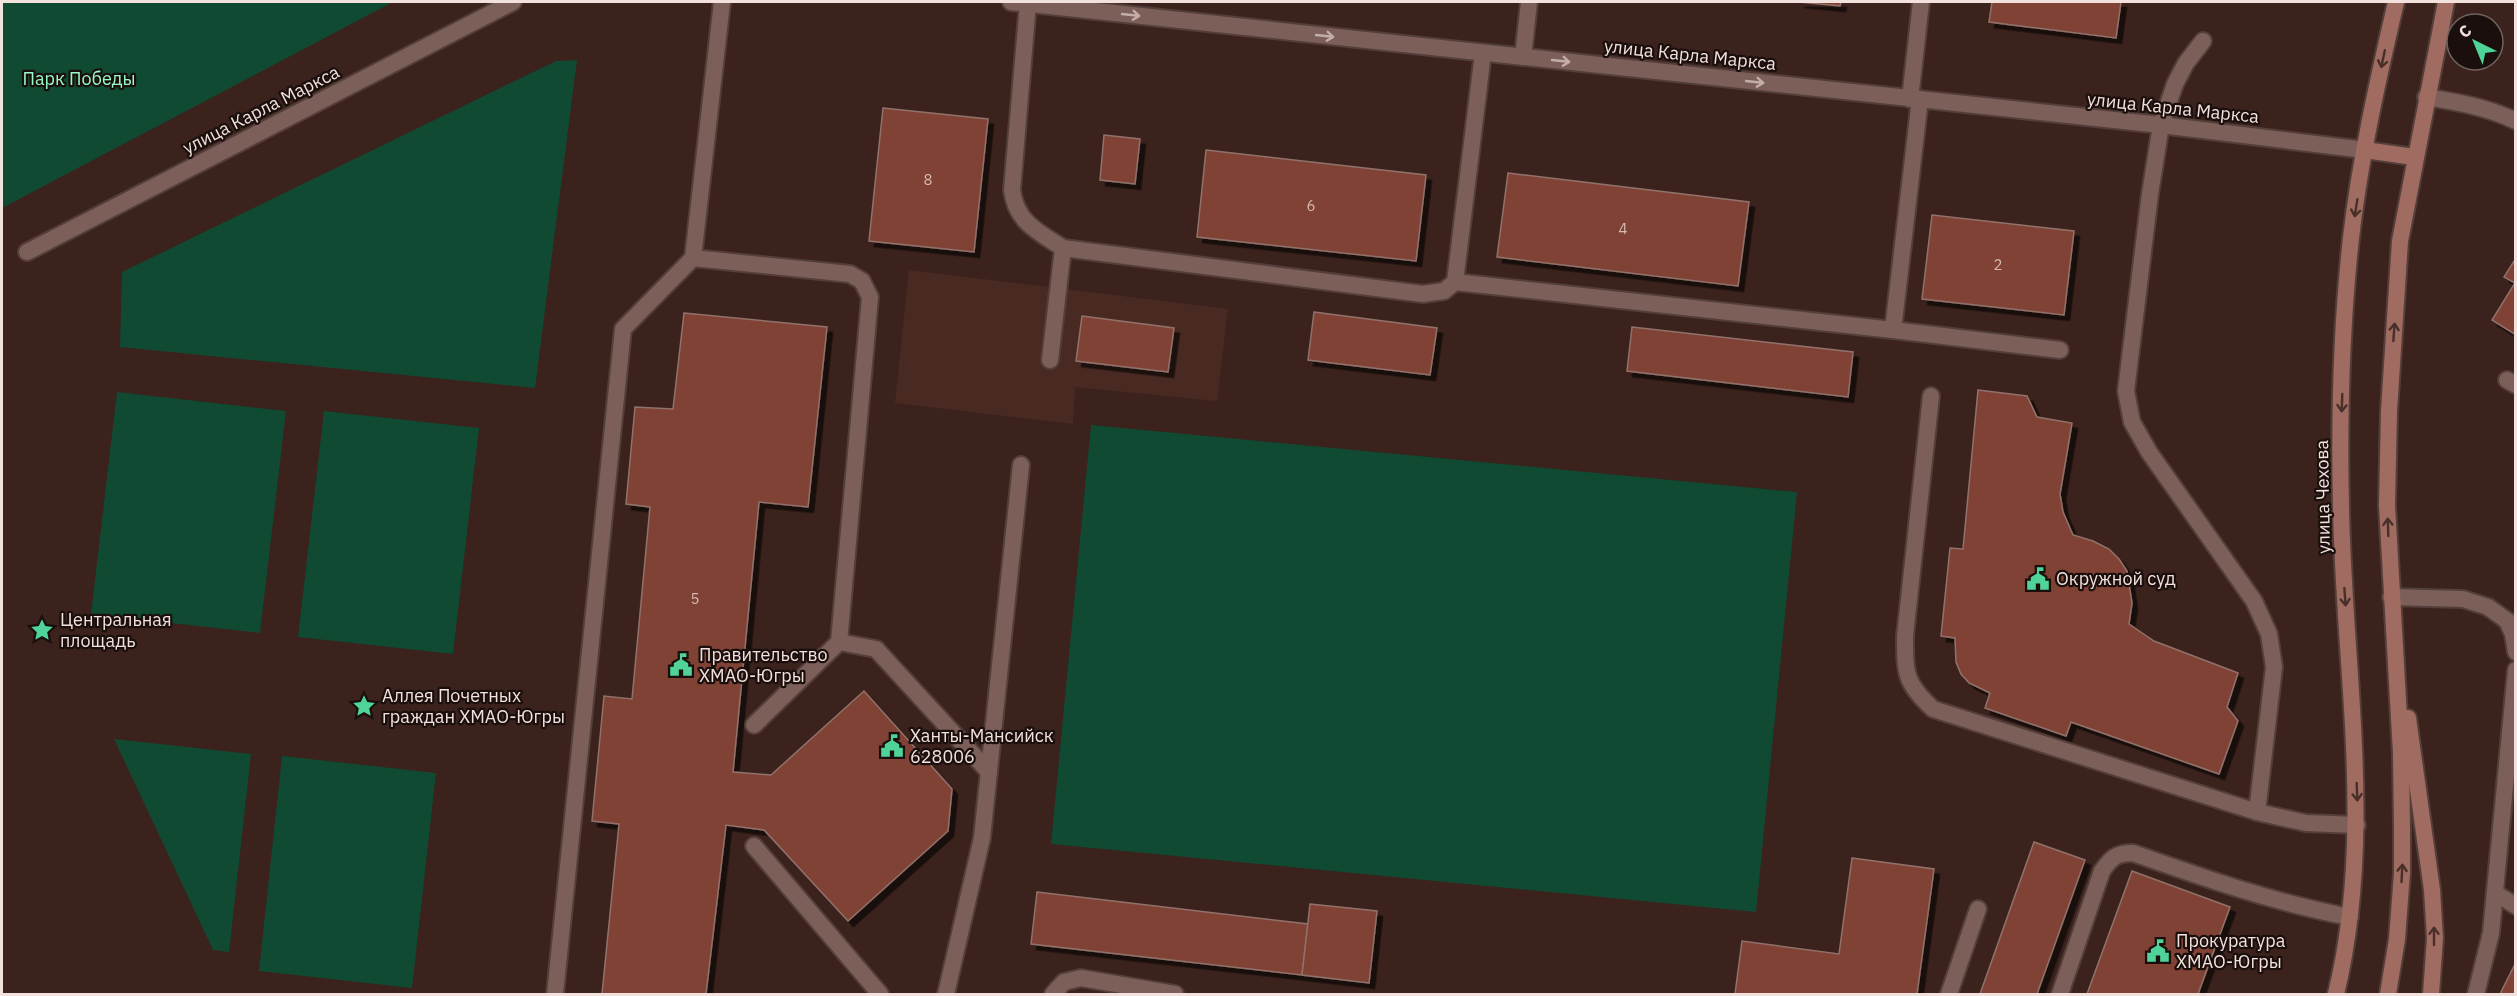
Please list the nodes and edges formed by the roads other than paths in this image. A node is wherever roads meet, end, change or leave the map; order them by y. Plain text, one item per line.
1 (513, 2) edge
2 (722, 2) edge
3 (1011, 2) edge
4 (1529, 2) edge
5 (1921, 2) edge
6 (2396, 2) edge
7 (2446, 2) edge
8 (1028, 3) junction
9 (2203, 41) dead end
10 (1483, 53) junction
11 (1523, 57) junction
12 (2426, 97) junction
13 (1915, 99) junction
14 (2516, 121) edge
15 (2161, 125) junction
16 (2365, 150) junction
17 (2414, 157) junction
18 (1063, 248) junction
19 (27, 252) dead end
20 (693, 258) junction
21 (1455, 282) junction
22 (1893, 330) junction
23 (2060, 350) dead end
24 (1050, 360) dead end
25 (1931, 396) dead end
26 (1021, 465) dead end
27 (2391, 597) junction
28 (2511, 624) edge
29 (2393, 628) junction
30 (839, 642) junction
31 (2516, 652) edge
32 (2516, 670) edge
33 (2514, 705) edge
34 (754, 725) dead end
35 (989, 772) junction
36 (2257, 812) junction
37 (2357, 825) junction
38 (754, 846) dead end
39 (2495, 894) junction
40 (2516, 906) edge
41 (1978, 909) dead end
42 (2350, 917) junction
43 (2343, 964) junction
44 (555, 994) edge
45 (880, 994) edge
46 (946, 994) edge
47 (1053, 994) edge
48 (1175, 994) edge
49 (1949, 994) edge
50 (2060, 994) edge
51 (2329, 994) edge
52 (2336, 994) edge
53 (2388, 994) edge
54 (2431, 994) edge
55 (2476, 994) edge

1 - 19 street, улица Карла Маркса
2 - 20 street
3 - 8 street, улица Карла Маркса
4 - 11 street
5 - 13 street
6 -> 16 main road, улица Чехова
7 - 12 main road
8 -> 10 street, улица Карла Маркса
8 - 18 street
9 - 15 street
10 - 11 street, улица Карла Маркса
10 - 21 street
11 -> 13 street, улица Карла Маркса
12 - 14 street
12 - 17 main road
13 - 15 street, улица Карла Маркса
13 - 22 street
15 - 16 street, улица Карла Маркса
15 - 36 street
16 - 17 main road
16 -> 37 main road, улица Чехова
27 -> 17 main road
18 - 21 street
18 - 24 street
20 - 30 street
20 - 44 street
21 - 22 street
22 - 23 street
25 - 36 street
26 - 35 street
27 - 28 street
27 - 29 main road
28 - 31 street
53 -> 29 main road
54 -> 29 main road
30 - 34 street
30 - 35 street
32 - 33 street
33 - 39 street
35 - 46 street
36 - 37 street
37 - 42 main road, улица Чехова
38 - 45 street
39 - 40 street
39 - 55 street
41 - 49 street
42 - 43 main road, улица Чехова
42 - 50 street
43 - 51 main road
43 - 52 main road, улица Чехова
47 - 48 street

